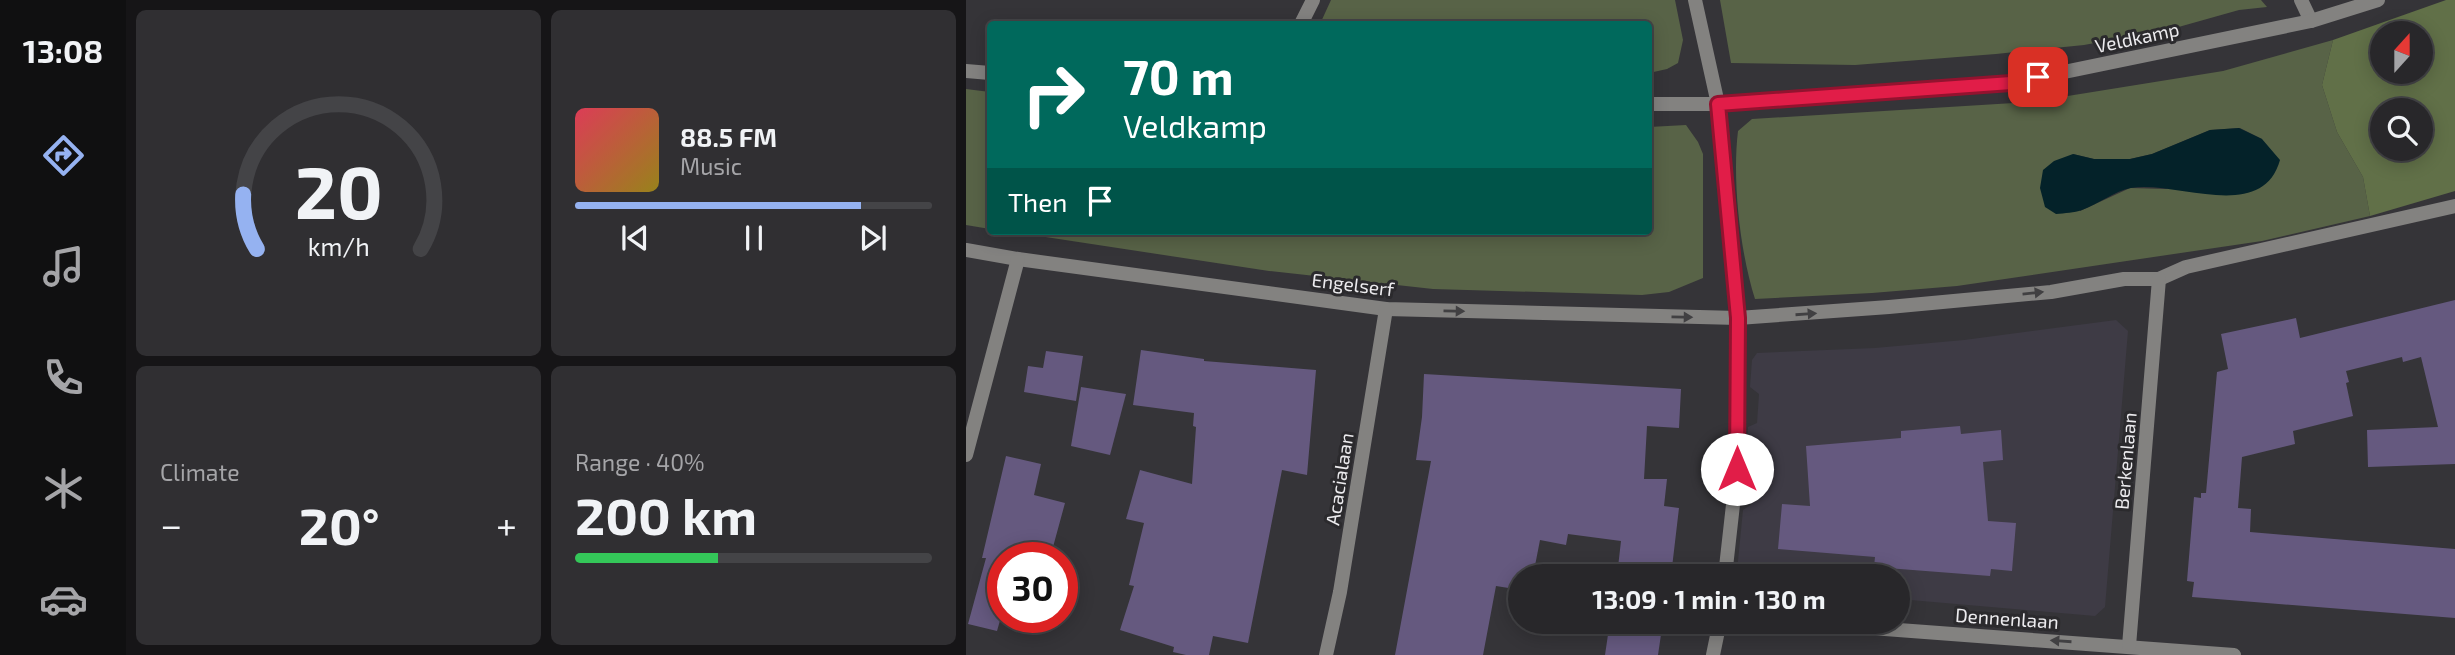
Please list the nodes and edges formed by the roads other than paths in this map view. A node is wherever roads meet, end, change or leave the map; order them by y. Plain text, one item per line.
1 (1313, 0) edge
2 (1695, 0) edge
3 (2301, 0) edge
4 (2378, 0) edge
5 (1302, 21) edge
6 (2311, 21) junction
7 (966, 71) edge
8 (987, 73) edge
9 (1652, 104) edge
10 (1718, 104) junction
11 (2455, 206) edge
12 (966, 250) edge
13 (1017, 259) junction
14 (2159, 279) junction
15 (1386, 309) junction
16 (1738, 318) junction
17 (966, 455) edge
18 (1726, 564) edge
19 (1910, 630) edge
20 (1717, 634) edge
21 (2129, 646) junction
22 (1326, 655) edge
23 (1713, 655) edge
24 (2234, 655) edge

1 - 5 street
2 - 10 street
3 - 6 street
4 - 6 street, Veldkamp
6 - 10 street, Veldkamp
7 - 8 street
9 - 10 street, Veldkamp
10 - 16 street
11 - 14 street
12 - 13 street, Engelserf
13 - 15 street, Engelserf
13 - 17 street
16 -> 14 street
14 - 21 street, Berkenlaan
15 -> 16 street, Engelserf
15 - 22 street, Acacialaan
16 - 18 street
21 -> 19 street, Dennenlaan
20 - 23 street
21 - 24 street, Dennenlaan

